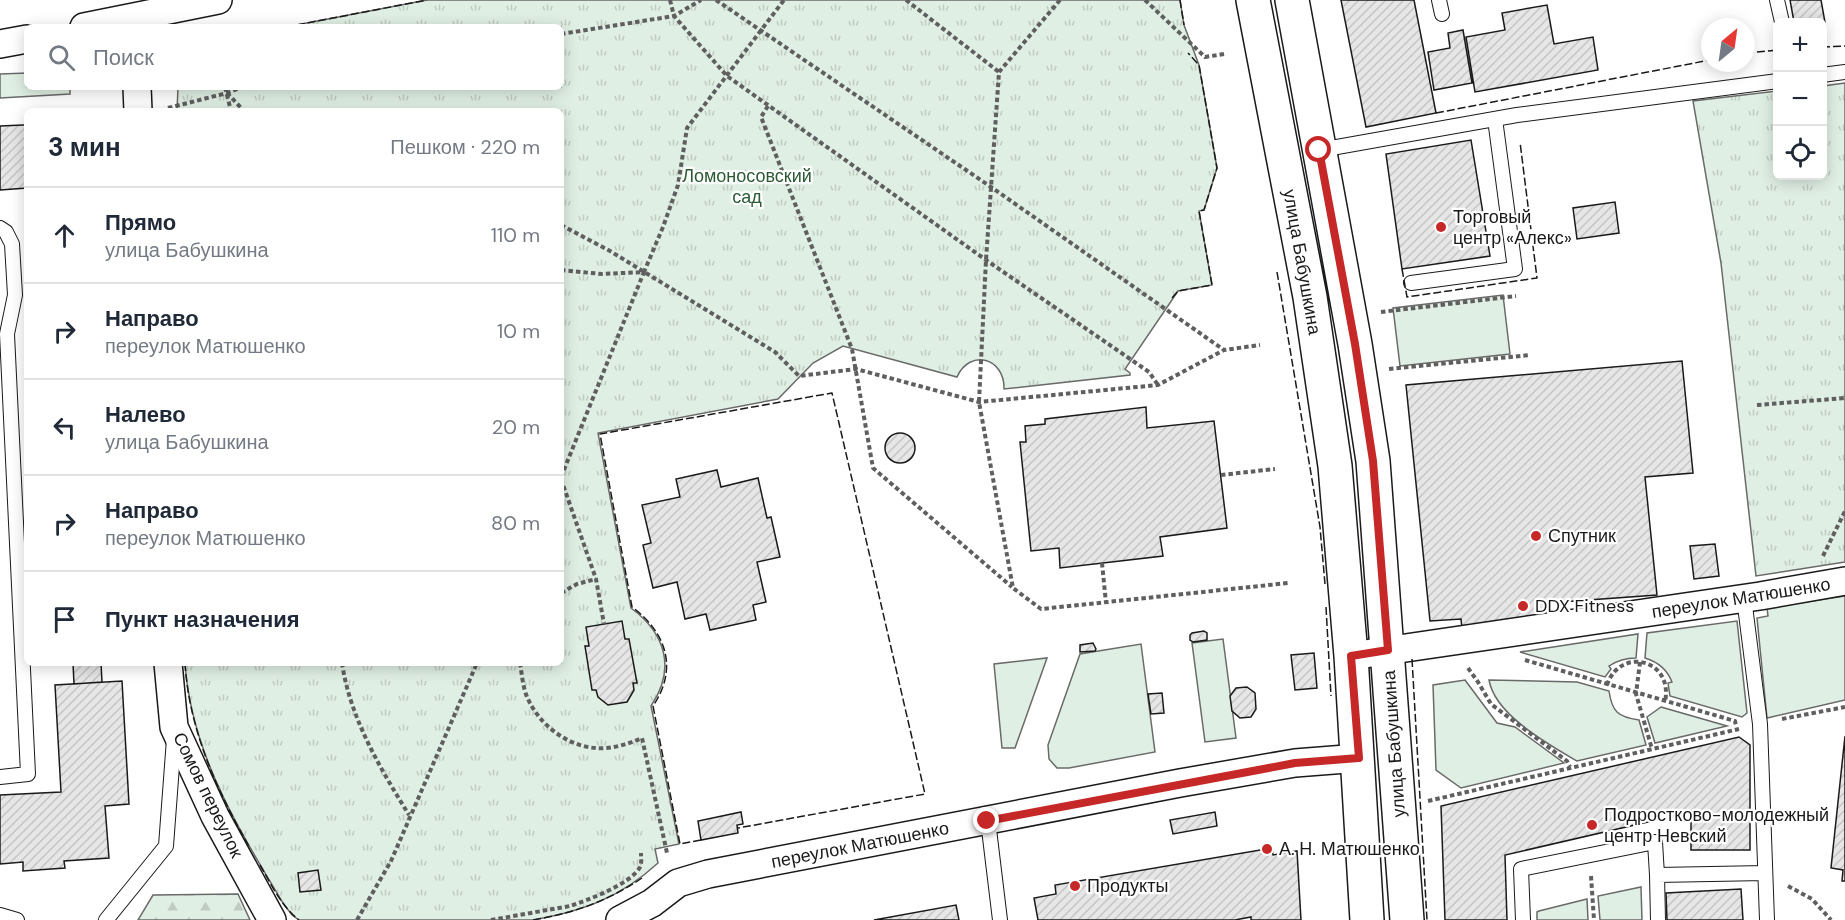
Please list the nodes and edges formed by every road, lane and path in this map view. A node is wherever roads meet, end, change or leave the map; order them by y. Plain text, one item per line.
1 (218, 0) edge
2 (670, 0) edge
3 (701, 0) edge
4 (716, 0) edge
5 (784, 0) edge
6 (906, 0) edge
7 (1060, 0) edge
8 (1145, 0) edge
9 (1253, 0) edge
10 (1292, 0) edge
11 (1439, 0) edge
12 (1777, 0) edge
13 (1442, 14) dead end
14 (674, 16) junction
15 (1781, 18) edge
16 (135, 22) edge
17 (115, 24) edge
18 (760, 31) junction
19 (564, 34) edge
20 (24, 40) edge
21 (0, 44) edge
22 (1224, 54) dead end
23 (999, 72) junction
24 (1845, 72) edge
25 (1827, 74) edge
26 (727, 76) junction
27 (1773, 82) edge
28 (137, 90) edge
29 (226, 90) edge
30 (234, 90) edge
31 (227, 93) junction
32 (768, 106) junction
33 (138, 108) edge
34 (168, 108) dead end
35 (230, 108) edge
36 (241, 108) edge
37 (1495, 119) junction
38 (1319, 150) junction
39 (991, 187) junction
40 (564, 227) edge
41 (0, 228) edge
42 (986, 260) junction
43 (564, 270) edge
44 (644, 272) junction
45 (1411, 283) dead end
46 (1516, 296) dead end
47 (1381, 312) dead end
48 (1260, 345) dead end
49 (1224, 350) junction
50 (1530, 355) dead end
51 (856, 369) junction
52 (1388, 369) dead end
53 (1158, 385) junction
54 (1845, 398) edge
55 (979, 402) junction
56 (1757, 405) dead end
57 (1275, 469) dead end
58 (564, 471) edge
59 (1221, 475) dead end
60 (564, 487) edge
61 (1845, 511) edge
62 (1102, 562) dead end
63 (596, 579) junction
64 (1845, 581) edge
65 (1288, 583) dead end
66 (1816, 586) junction
67 (1012, 588) junction
68 (564, 590) edge
69 (1744, 598) junction
70 (1106, 603) junction
71 (604, 624) dead end
72 (1388, 650) junction
73 (1351, 656) junction
74 (1514, 657) dead end
75 (1640, 662) junction
76 (1465, 664) dead end
77 (168, 666) edge
78 (342, 666) edge
79 (476, 666) edge
80 (520, 666) edge
81 (1607, 685) junction
82 (1636, 694) junction
83 (1665, 702) junction
84 (1845, 707) edge
85 (1760, 724) junction
86 (174, 727) junction
87 (1737, 729) junction
88 (1652, 749) junction
89 (1359, 758) junction
90 (1570, 767) junction
91 (0, 777) edge
92 (1427, 801) dead end
93 (410, 815) junction
94 (987, 821) junction
95 (641, 853) dead end
96 (667, 853) dead end
97 (1765, 873) junction
98 (1657, 875) junction
99 (1593, 903) dead end
100 (654, 911) edge
101 (0, 915) edge
102 (17, 920) edge
103 (106, 920) edge
104 (272, 920) edge
105 (357, 920) edge
106 (491, 920) edge
107 (620, 920) edge
108 (1000, 920) edge
109 (1367, 920) edge
110 (1407, 920) edge
111 (1523, 920) edge
112 (1594, 920) edge
113 (1658, 920) edge
114 (1767, 920) edge
115 (1832, 920) edge

1 - 16 street
2 - 14 path
3 - 14 path
4 - 18 path
5 - 18 path
6 - 23 path
7 - 23 path
8 - 22 path
9 - 73 street, улица Бабушкина
10 - 38 street, улица Бабушкина
11 - 13 lane
12 - 15 lane
14 - 19 path
14 - 26 path
16 - 17 street
18 - 26 path
18 - 39 path
20 - 21 street
23 - 39 path
24 - 25 lane
26 - 32 path
26 - 44 path
27 - 37 lane
28 - 33 street
29 - 31 path
30 - 31 path
31 - 34 path
31 - 35 path
31 - 36 path
32 - 42 path
32 - 51 path
37 - 38 lane
37 - 45 lane
38 - 72 street, улица Бабушкина
39 - 42 path
39 - 49 path
40 - 44 path
41 - 91 lane
42 - 53 path
42 - 55 path
43 - 44 path
44 - 51 path
44 - 58 path
46 - 47 path
48 - 49 path
49 - 53 path
50 - 52 path
51 - 55 path
51 - 67 path
53 - 55 path
54 - 56 path
55 - 67 path
57 - 59 path
60 - 63 path
61 - 66 path
62 - 70 path
63 - 68 path
63 - 71 path
64 - 66 street, переулок Матюшенко
65 - 70 path
66 - 69 street, переулок Матюшенко
67 - 70 path
69 - 72 street, переулок Матюшенко
69 - 85 lane
72 - 73 street, переулок Матюшенко
72 - 110 street, улица Бабушкина
73 - 89 street, улица Бабушкина
74 - 81 path
75 - 81 path
75 - 82 path
75 - 83 path
76 - 90 path
77 - 86 street, Сомов переулок
78 - 93 path
79 - 93 path
80 - 96 path
81 - 82 path
82 - 83 path
82 - 88 path
83 - 87 path
84 - 85 path
85 - 87 path
85 - 97 lane
86 - 103 lane
86 - 104 street, Сомов переулок
87 - 88 path
88 - 90 path
89 - 94 street, переулок Матюшенко
89 - 109 street, улица Бабушкина
90 - 92 path
93 - 105 path
94 - 100 street, переулок Матюшенко
94 - 108 lane
95 - 106 path
97 - 98 lane
97 - 114 lane
97 - 115 path
98 - 111 lane
98 - 113 lane
99 - 112 path
100 - 107 street, переулок Матюшенко
101 - 102 lane

